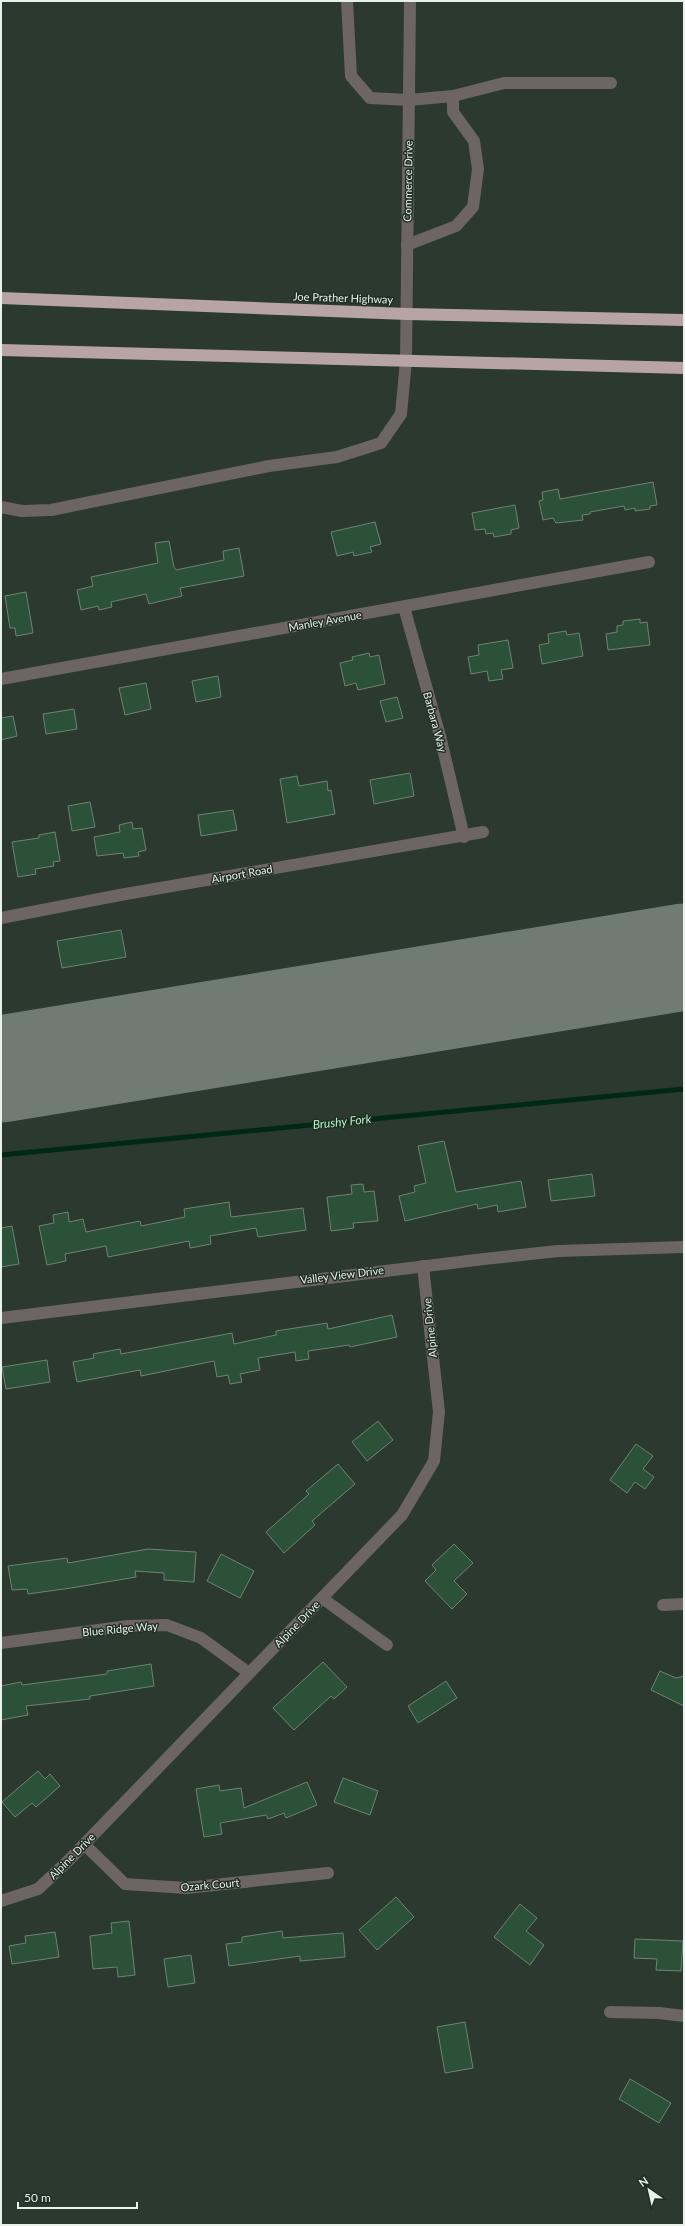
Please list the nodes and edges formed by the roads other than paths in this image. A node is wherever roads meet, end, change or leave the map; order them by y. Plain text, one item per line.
1 (347, 1) edge
2 (410, 1) edge
3 (611, 83) dead end
4 (453, 96) junction
5 (409, 100) junction
6 (407, 245) junction
7 (1, 298) edge
8 (407, 314) junction
9 (684, 320) edge
10 (1, 350) edge
11 (406, 361) junction
12 (684, 368) edge
13 (1, 507) edge
14 (649, 562) dead end
15 (404, 607) junction
16 (1, 679) edge
17 (483, 832) dead end
18 (464, 837) junction
19 (1, 918) edge
20 (684, 1246) edge
21 (423, 1266) junction
22 (1, 1318) edge
23 (322, 1598) junction
24 (684, 1604) edge
25 (663, 1605) dead end
26 (1, 1643) edge
27 (387, 1645) dead end
28 (249, 1673) junction
29 (84, 1844) junction
30 (328, 1873) dead end
31 (1, 1902) edge
32 (610, 2012) dead end
33 (684, 2016) edge

1 - 5 street
2 - 5 street, Commerce Drive
3 - 4 street
4 - 5 street
4 - 6 street
5 - 6 street, Commerce Drive
6 - 8 street, Commerce Drive
7 - 8 highway, Joe Prather Highway
8 - 9 highway, Joe Prather Highway
8 - 11 street, Commerce Drive
10 - 11 highway
11 - 12 highway
11 - 13 street, Commerce Drive
14 - 15 street, Manley Avenue
15 - 16 street, Manley Avenue
15 - 18 street, Barbara Way
17 - 18 street, Airport Road
18 - 19 street, Airport Road
20 - 21 street, Valley View Drive
21 - 22 street, Valley View Drive
21 - 23 street, Alpine Drive
23 - 27 street
23 - 28 street, Alpine Drive
24 - 25 street
26 - 28 street, Blue Ridge Way
28 - 29 street, Alpine Drive
29 - 30 street, Ozark Court
29 - 31 street, Alpine Drive
32 - 33 street

